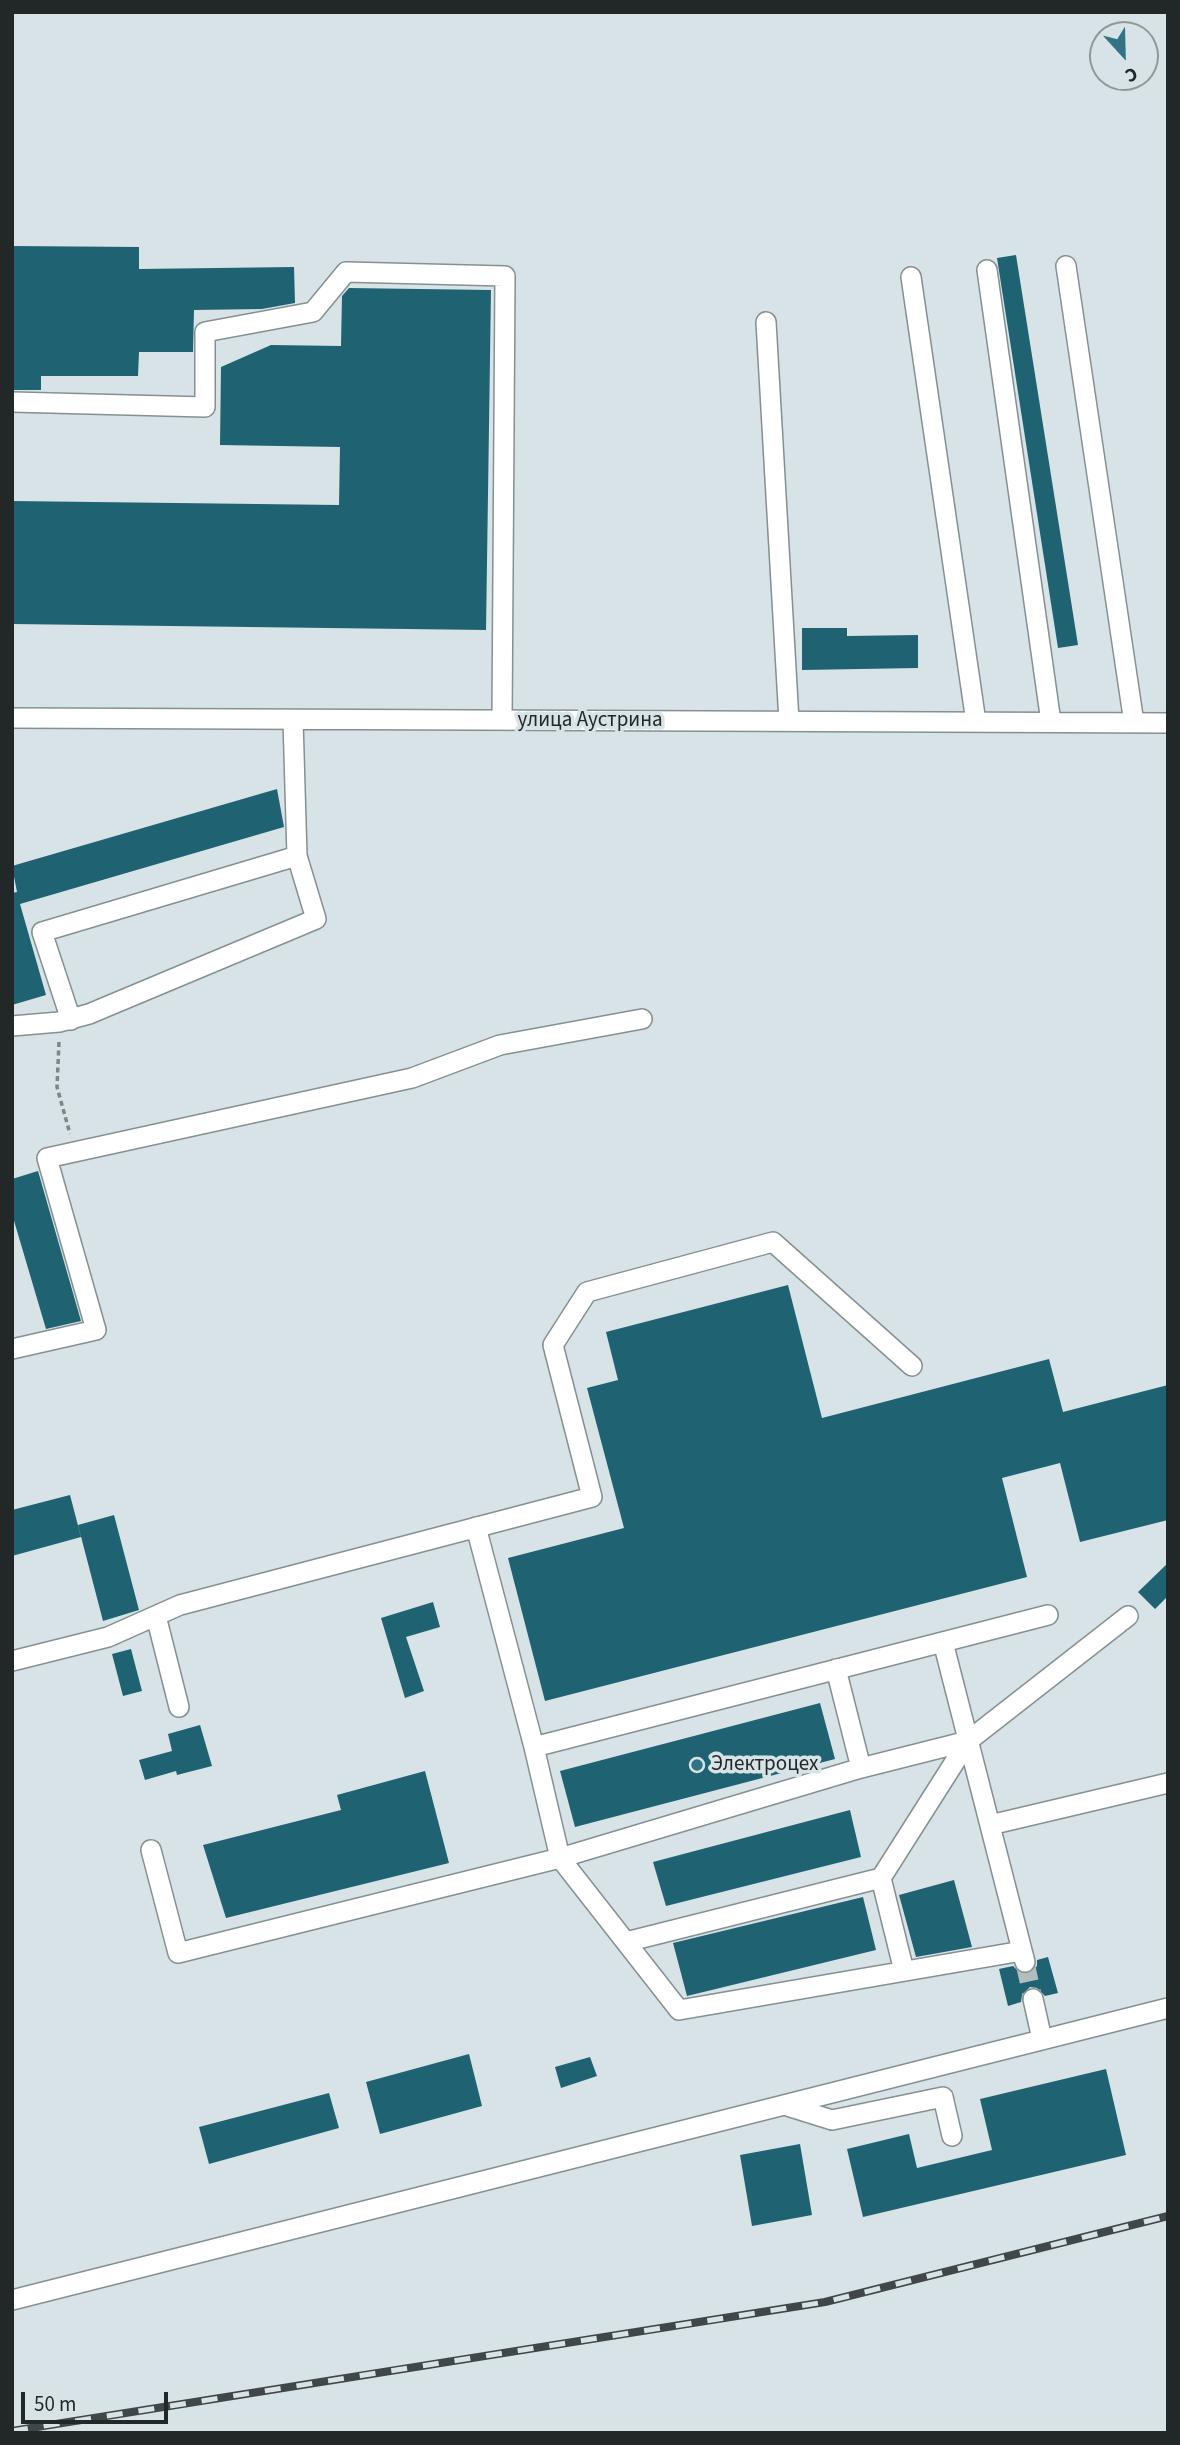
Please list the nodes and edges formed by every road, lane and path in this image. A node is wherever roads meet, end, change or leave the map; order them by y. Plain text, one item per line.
1 (1066, 266) dead end
2 (987, 270) dead end
3 (911, 277) dead end
4 (765, 322) dead end
5 (12, 402) edge
6 (12, 718) edge
7 (293, 720) junction
8 (502, 720) junction
9 (789, 721) junction
10 (976, 722) junction
11 (1051, 722) junction
12 (1134, 723) junction
13 (1168, 723) edge
14 (297, 856) junction
15 (642, 1019) dead end
16 (65, 1021) junction
17 (12, 1026) edge
18 (75, 1150) junction
19 (12, 1349) edge
20 (912, 1367) dead end
21 (476, 1527) junction
22 (1048, 1615) dead end
23 (156, 1616) junction
24 (1128, 1616) dead end
25 (943, 1642) junction
26 (12, 1661) edge
27 (836, 1670) junction
28 (179, 1707) dead end
29 (968, 1741) junction
30 (534, 1747) junction
31 (861, 1768) junction
32 (1168, 1783) edge
33 (990, 1825) junction
34 (151, 1850) dead end
35 (559, 1858) junction
36 (881, 1878) junction
37 (626, 1942) junction
38 (904, 1971) junction
39 (1032, 1999) tunnel mouth
40 (1168, 2008) edge
41 (1042, 2039) junction
42 (783, 2105) junction
43 (952, 2136) dead end
44 (12, 2300) edge

1 - 12 street
2 - 11 street
3 - 10 street
4 - 9 street
5 - 8 street
6 - 7 street, улица Аустрина
7 - 8 street, улица Аустрина
7 - 14 street
8 - 9 street, улица Аустрина
9 - 10 street, улица Аустрина
10 - 11 street, улица Аустрина
11 - 12 street, улица Аустрина
12 - 13 street, улица Аустрина
14 - 16 street
14 - 16 street
15 - 18 street
16 - 17 street
16 - 18 path
18 - 19 street
20 - 21 street
21 - 23 street
21 - 30 street
22 - 25 street
23 - 26 street
23 - 28 street
24 - 29 street
25 - 27 street
25 - 29 street
27 - 30 street
27 - 31 street
29 - 31 street
29 - 33 street
29 - 36 street
30 - 35 street
31 - 35 street
32 - 33 street
33 - 38 street
34 - 35 street
35 - 37 street
36 - 37 street
36 - 38 street
37 - 38 street
39 - 41 street
40 - 41 street
41 - 42 street
42 - 43 street
42 - 44 street

